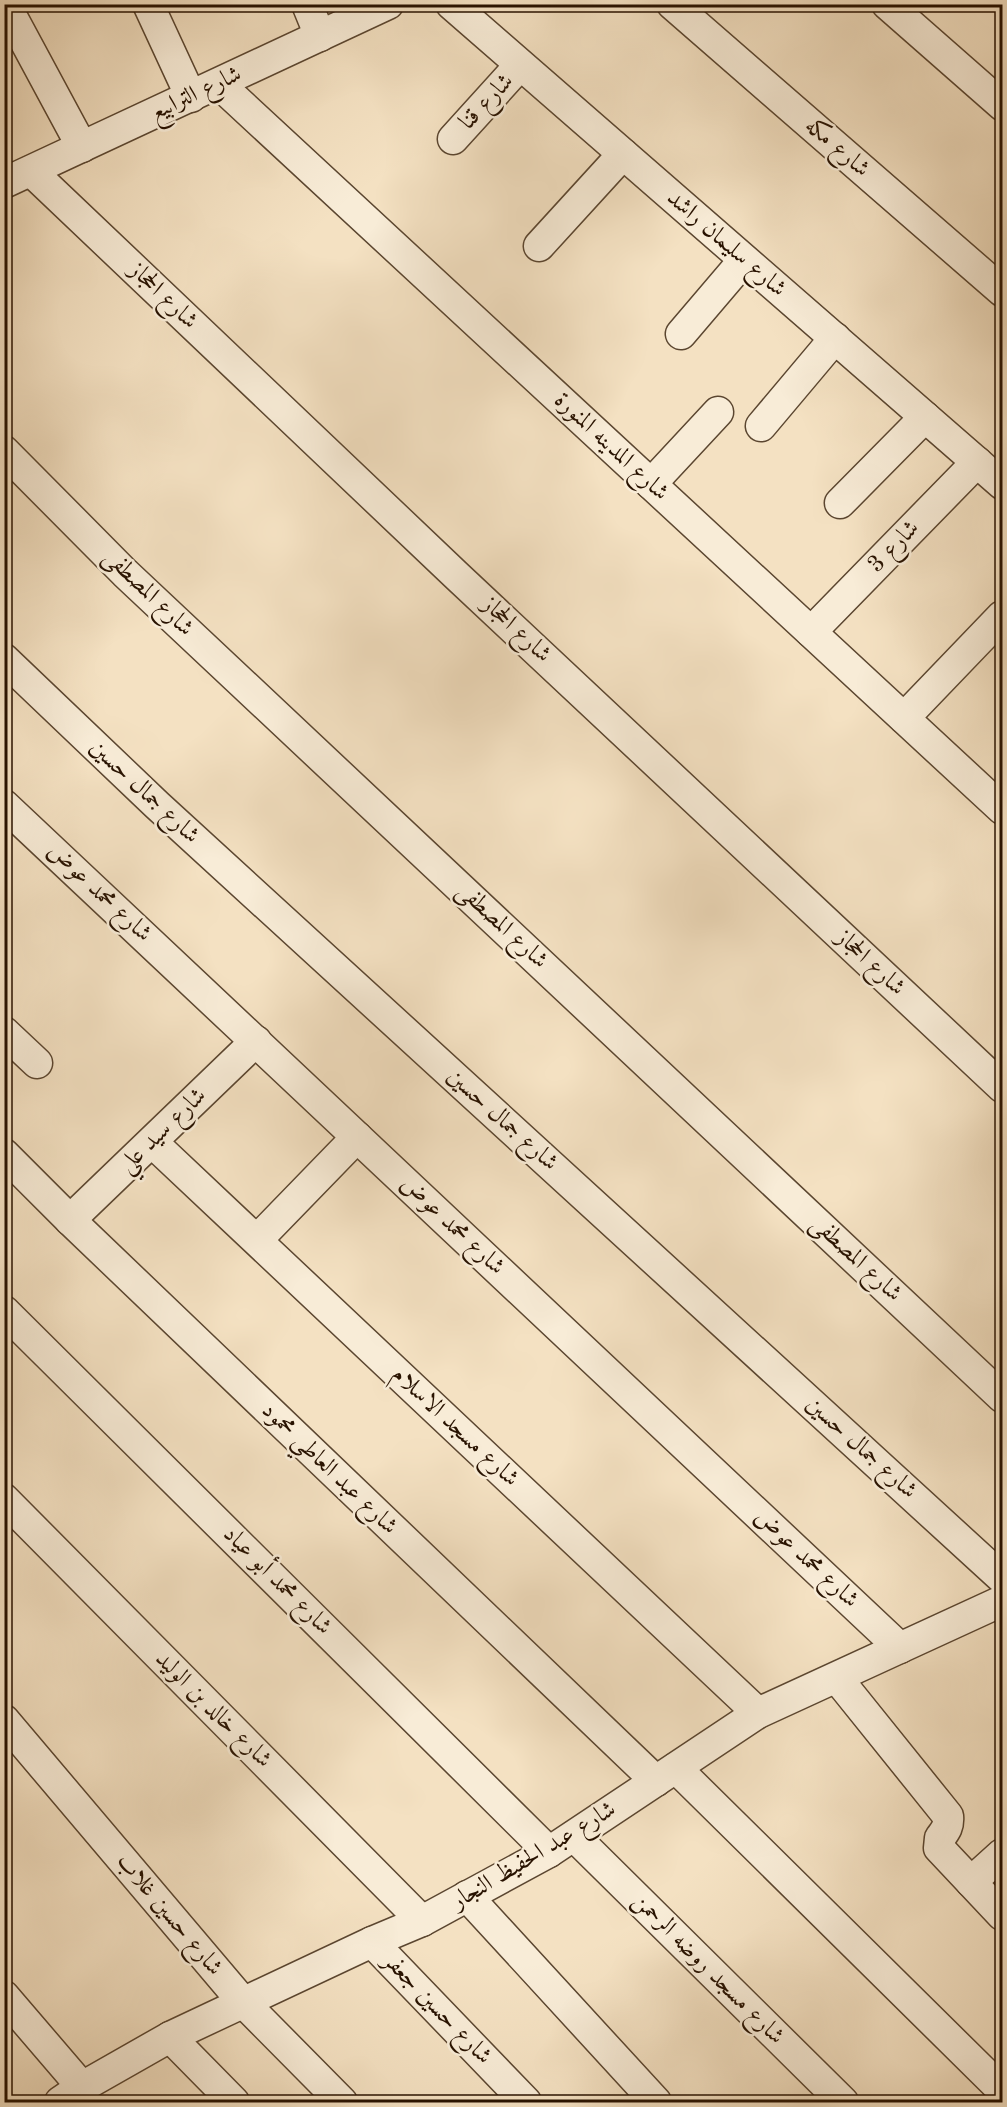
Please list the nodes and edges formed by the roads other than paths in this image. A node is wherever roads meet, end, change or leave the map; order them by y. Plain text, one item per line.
1 (5, 4) edge
2 (148, 4) edge
3 (307, 4) edge
4 (388, 4) edge
5 (450, 4) edge
6 (672, 4) edge
7 (887, 4) edge
8 (320, 36) junction
9 (520, 66) junction
10 (219, 84) junction
11 (191, 97) junction
12 (1002, 105) edge
13 (453, 139) dead end
14 (82, 147) junction
15 (623, 154) junction
16 (31, 171) junction
17 (4, 183) edge
18 (539, 246) dead end
19 (744, 260) junction
20 (1002, 291) edge
21 (681, 334) dead end
22 (835, 339) junction
23 (718, 412) dead end
24 (925, 417) junction
25 (761, 426) dead end
26 (4, 451) edge
27 (977, 462) junction
28 (651, 484) junction
29 (1002, 484) edge
30 (840, 503) dead end
31 (1002, 616) edge
32 (811, 632) junction
33 (4, 659) edge
34 (904, 718) junction
35 (4, 804) edge
36 (1001, 806) edge
37 (4, 1032) edge
38 (256, 1041) junction
39 (37, 1063) dead end
40 (1002, 1087) edge
41 (357, 1137) junction
42 (152, 1142) junction
43 (4, 1154) edge
44 (70, 1220) junction
45 (257, 1240) junction
46 (4, 1311) edge
47 (1002, 1397) edge
48 (4, 1499) edge
49 (1002, 1578) edge
50 (1002, 1601) edge
51 (900, 1648) junction
52 (837, 1678) junction
53 (758, 1713) junction
54 (4, 1720) edge
55 (666, 1774) junction
56 (561, 1844) junction
57 (1002, 1854) edge
58 (971, 1882) junction
59 (468, 1896) junction
60 (1002, 1915) edge
61 (422, 1921) junction
62 (372, 1942) junction
63 (4, 1996) edge
64 (242, 2001) junction
65 (170, 2037) junction
66 (1002, 2090) edge
67 (71, 2095) edge
68 (234, 2103) edge
69 (342, 2103) edge
70 (526, 2103) edge
71 (656, 2103) edge
72 (843, 2103) edge

1 - 14 street
2 - 11 street
3 - 8 street
4 - 8 street, شارع الترابيع
5 - 9 street, شارع سليمان راشد
6 - 20 street, شارع مكه
7 - 12 street
8 - 10 street, شارع الترابيع
9 - 13 street, شارع قنا
9 - 15 street, شارع سليمان راشد
10 - 11 street, شارع الترابيع
10 - 28 street, شارع المدينه المنورة
11 - 14 street, شارع الترابيع
14 - 16 street, شارع الترابيع
15 - 18 street
15 - 19 street, شارع سليمان راشد
16 - 17 street, شارع الترابيع
16 - 40 street, شارع الحجاز
19 - 21 street
19 - 22 street, شارع سليمان راشد
22 - 24 street, شارع سليمان راشد
22 - 25 street
23 - 28 street
24 - 27 street, شارع سليمان راشد
24 - 30 street
26 - 47 street, شارع المصطفى
27 - 29 street, شارع سليمان راشد
27 - 32 street, شارع 3
28 - 32 street, شارع المدينه المنورة
31 - 34 street
32 - 34 street, شارع المدينه المنورة
33 - 49 street, شارع جمال حسين
34 - 36 street, شارع المدينه المنورة
35 - 38 street, شارع محمد عوض
37 - 39 street
38 - 41 street, شارع محمد عوض
38 - 42 street, شارع سيد علي
41 - 45 street
41 - 51 street, شارع محمد عوض
42 - 44 street, شارع سيد علي
42 - 45 street, شارع مسجد الاسلام
43 - 44 street, شارع عبد العاطي محمود
44 - 55 street, شارع عبد العاطي محمود
45 - 53 street, شارع مسجد الاسلام
46 - 56 street, شارع محمد أبو عياد
48 - 61 street, شارع خالد بن الوليد
50 - 51 street, شارع عبد الحفيظ النجار
51 - 52 street, شارع عبد الحفيظ النجار
52 - 53 street, شارع عبد الحفيظ النجار
52 - 58 street
53 - 55 street, شارع عبد الحفيظ النجار
54 - 64 street, شارع حسين غلاب
55 - 56 street, شارع عبد الحفيظ النجار
55 - 66 street, شارع عبد العاطي محمود
56 - 59 street, شارع عبد الحفيظ النجار
56 - 72 street, شارع مسجد روضه الرحمن
57 - 58 street
58 - 60 street
59 - 61 street, شارع عبد الحفيظ النجار
59 - 71 street
61 - 62 street, شارع عبد الحفيظ النجار
62 - 64 street, شارع عبد الحفيظ النجار
62 - 70 street, شارع حسين جعفر
63 - 67 street
64 - 65 street, شارع عبد الحفيظ النجار
64 - 69 street, شارع حسين غلاب
65 - 67 street, شارع عبد الحفيظ النجار
65 - 68 street

